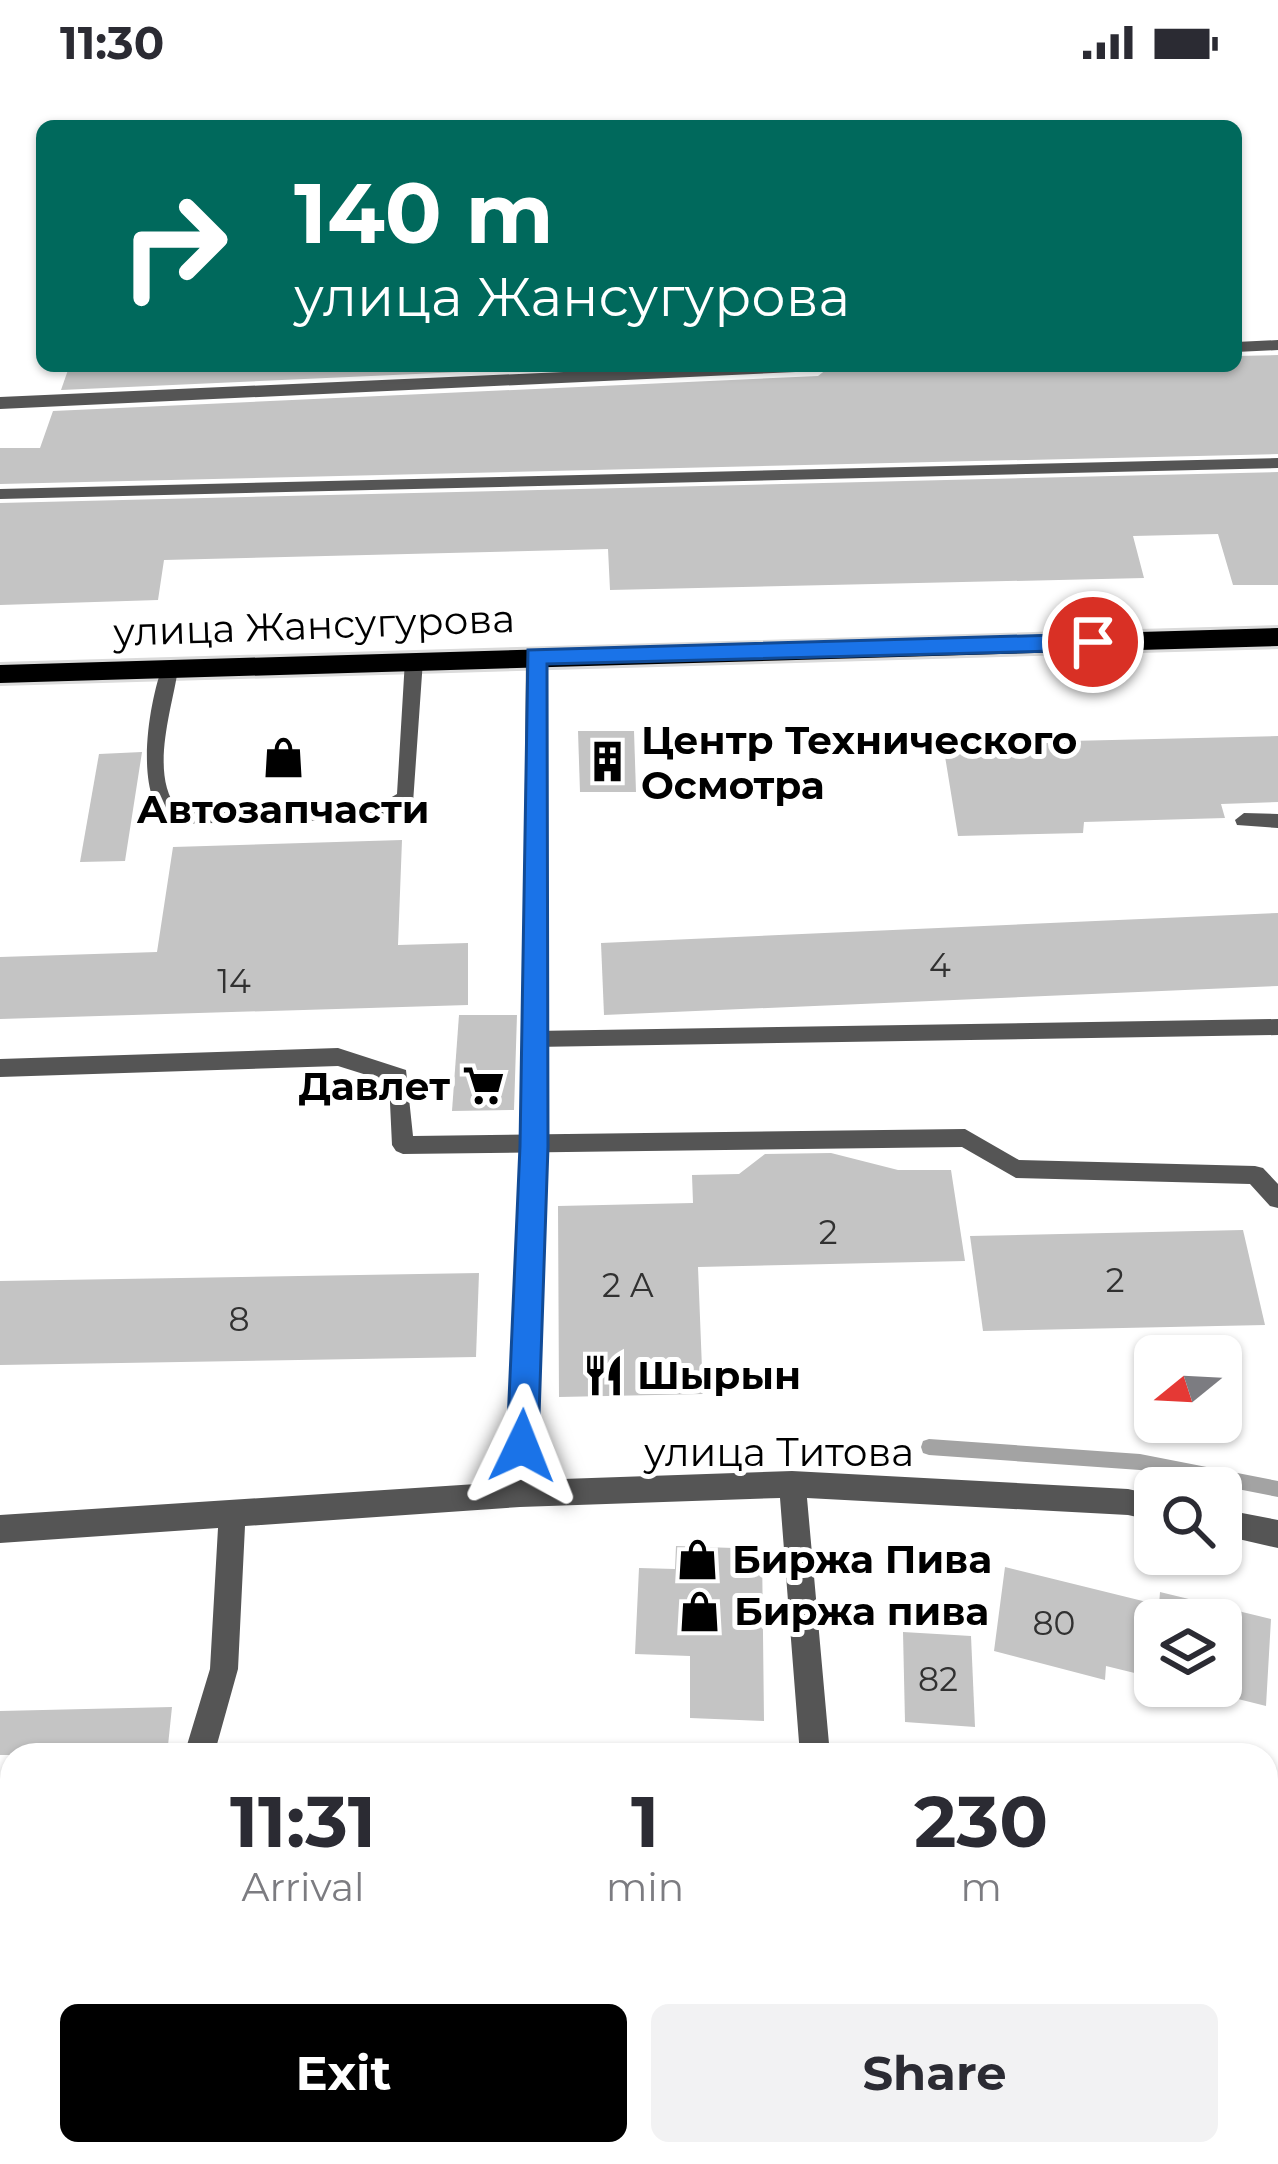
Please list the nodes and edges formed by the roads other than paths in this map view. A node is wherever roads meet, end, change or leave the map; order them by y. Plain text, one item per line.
1 (1278, 345) edge
2 (1242, 347) edge
3 (685, 372) edge
4 (0, 403) edge
5 (1278, 463) edge
6 (0, 494) edge
7 (1278, 637) edge
8 (536, 656) junction
9 (414, 660) junction
10 (169, 669) junction
11 (0, 674) edge
12 (1244, 820) dead end
13 (1278, 821) edge
14 (1278, 1028) edge
15 (534, 1039) junction
16 (0, 1068) edge
17 (534, 1146) junction
18 (1278, 1199) edge
19 (792, 1484) junction
20 (520, 1493) junction
21 (1134, 1503) edge
22 (232, 1514) junction
23 (1242, 1526) edge
24 (0, 1528) edge
25 (1278, 1534) edge
26 (203, 1743) edge
27 (813, 1743) edge

1 - 2 street
3 - 4 street
5 - 6 lane
7 - 8 main road, улица Жансугурова
8 - 9 main road, улица Жансугурова
8 - 15 street
9 - 10 main road, улица Жансугурова
9 - 10 lane
10 - 11 main road, улица Жансугурова
12 - 13 lane
14 - 15 lane
15 - 17 street
16 - 17 lane
17 - 18 lane
17 - 20 street
19 - 20 street, улица Титова
19 - 21 street, улица Титова
19 - 27 street
20 - 22 street, улица Титова
22 - 24 street, улица Титова
22 - 26 street
23 - 25 street

